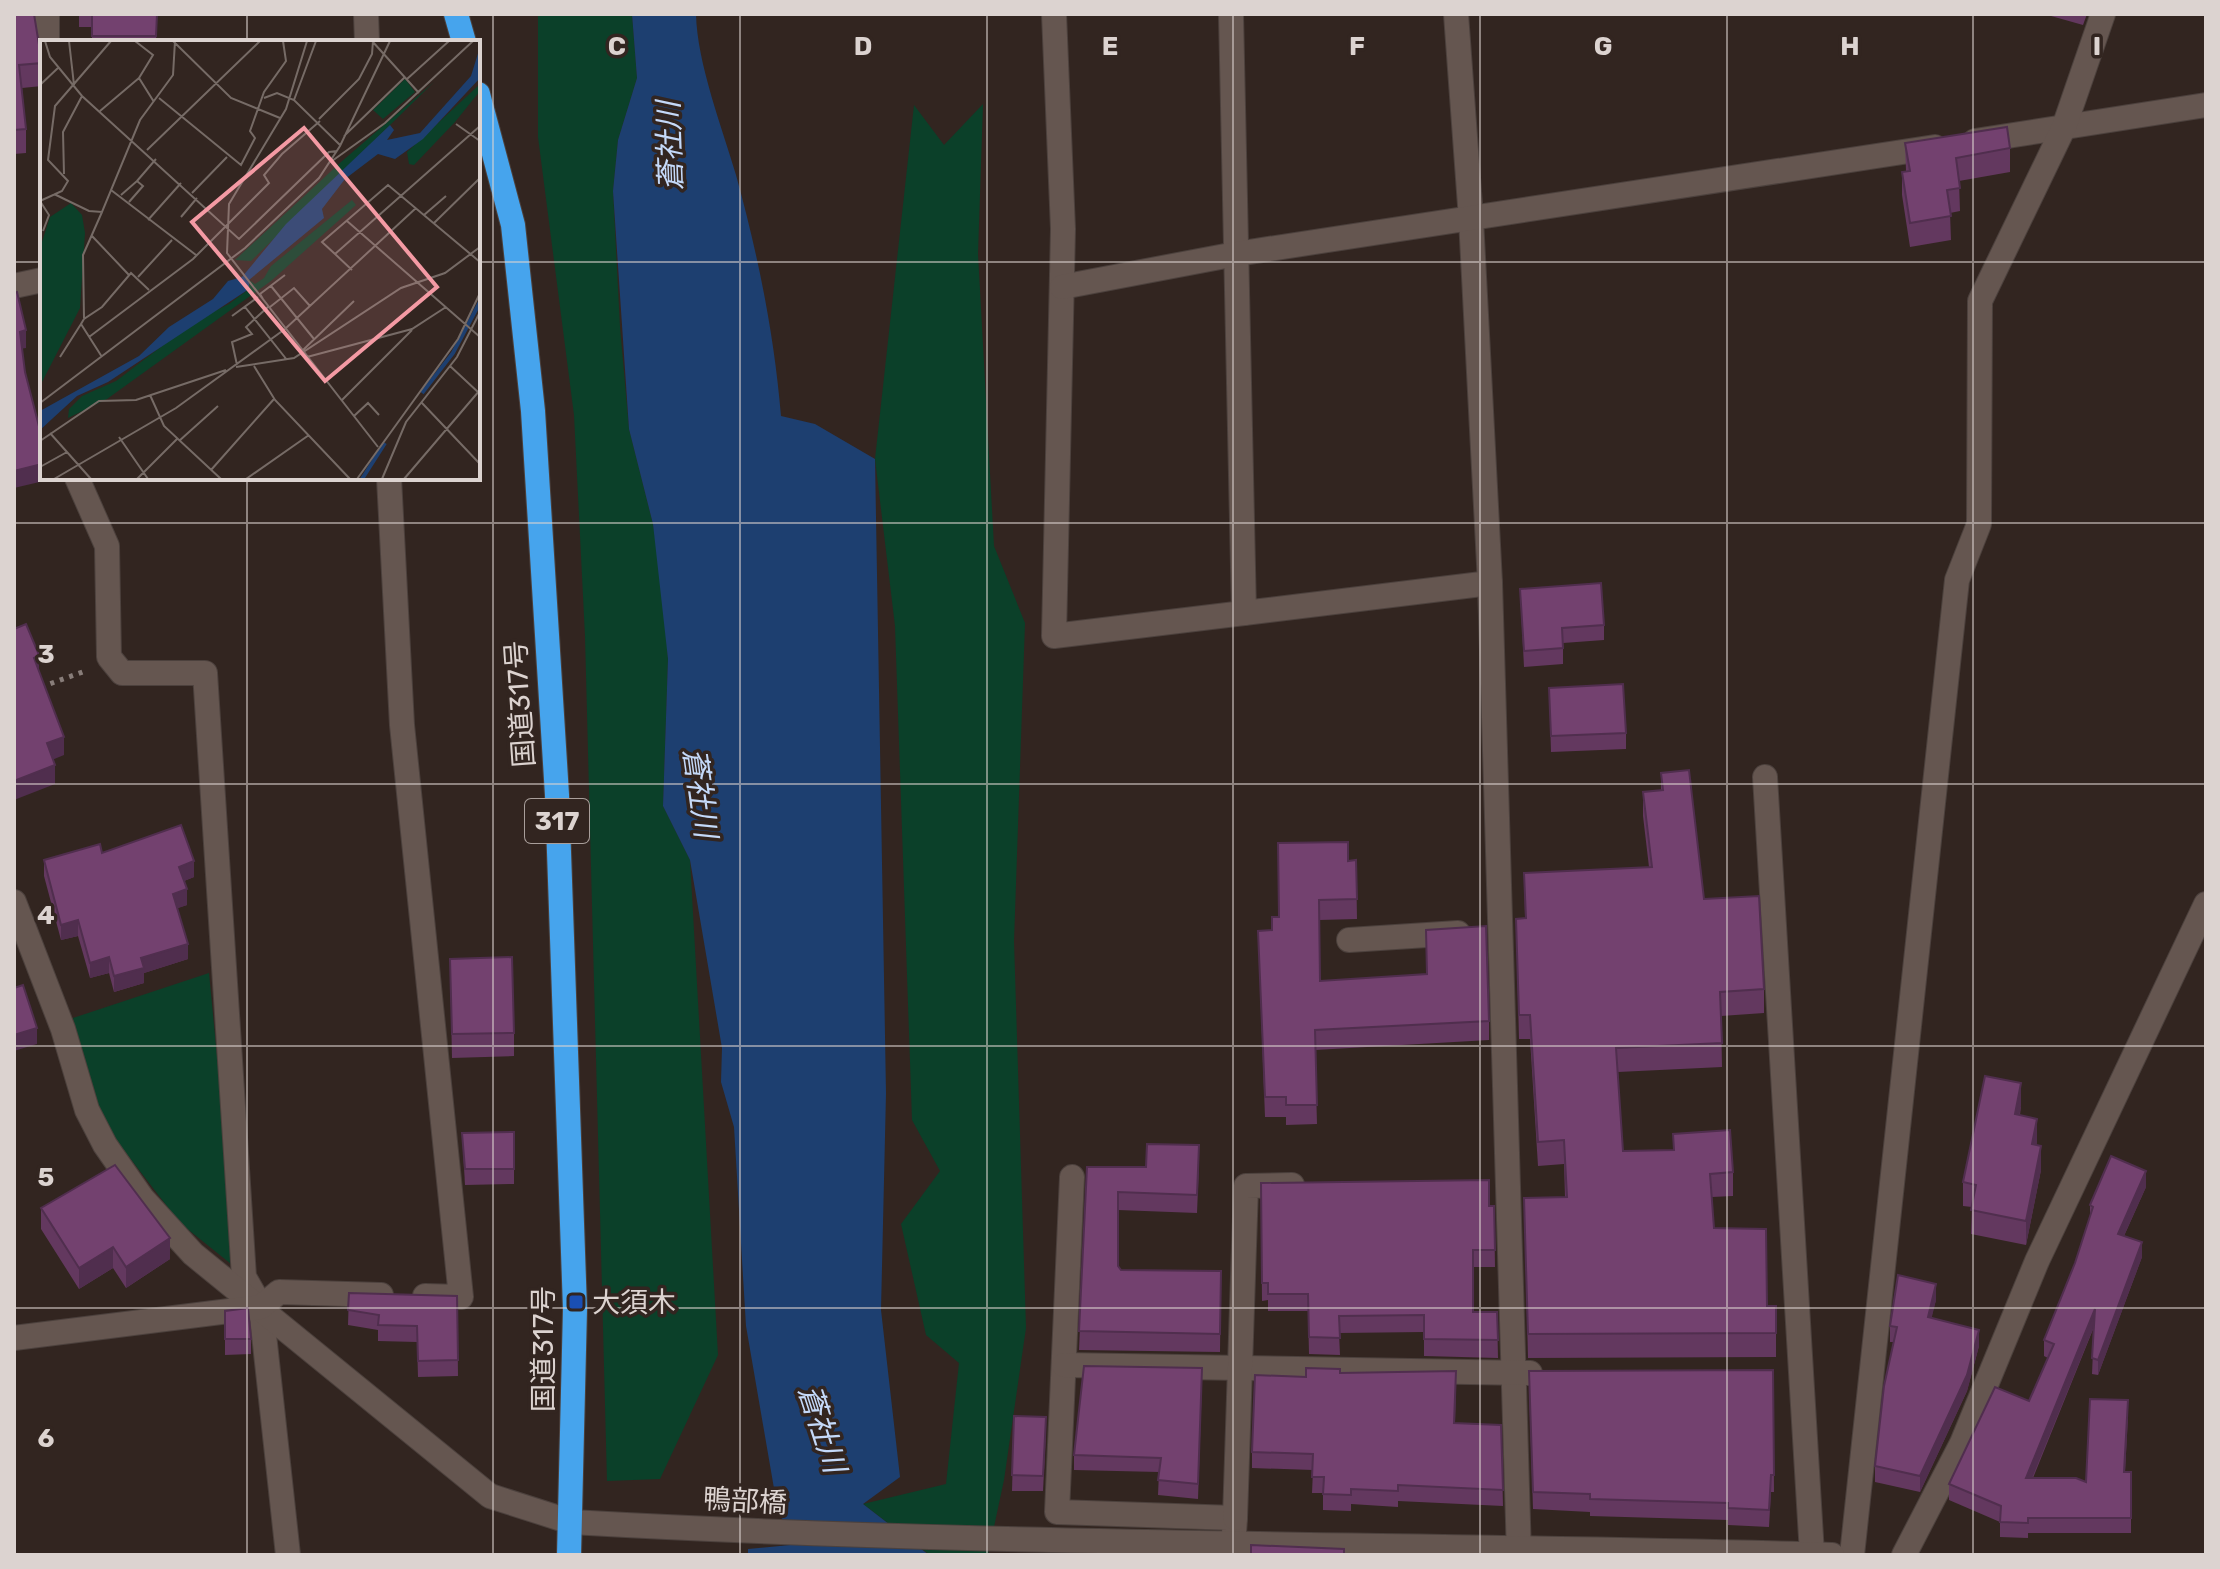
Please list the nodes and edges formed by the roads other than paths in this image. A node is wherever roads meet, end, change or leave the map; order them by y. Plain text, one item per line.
1 (47, 14) edge
2 (366, 14) edge
3 (456, 14) edge
4 (1054, 14) edge
5 (1231, 14) edge
6 (1456, 14) edge
7 (2103, 14) edge
8 (47, 40) edge
9 (367, 40) edge
10 (463, 40) edge
11 (480, 101) edge
12 (2206, 105) edge
13 (2064, 127) junction
14 (1471, 219) junction
15 (1236, 254) junction
16 (40, 280) edge
17 (14, 286) edge
18 (1062, 287) junction
19 (78, 480) edge
20 (389, 480) edge
21 (1490, 583) junction
22 (1244, 613) junction
23 (1765, 777) dead end
24 (14, 902) edge
25 (2206, 904) edge
26 (1501, 930) junction
27 (1349, 940) dead end
28 (1072, 1177) dead end
29 (1509, 1182) junction
30 (1478, 1183) edge
31 (1323, 1185) edge
32 (261, 1307) junction
33 (14, 1338) edge
34 (1064, 1365) junction
35 (1239, 1368) junction
36 (1515, 1373) junction
37 (1546, 1373) edge
38 (1235, 1518) junction
39 (581, 1523) junction
40 (1067, 1548) edge
41 (1233, 1549) edge
42 (1519, 1550) edge
43 (1812, 1554) edge
44 (288, 1555) edge
45 (569, 1555) edge
46 (1832, 1555) edge
47 (1852, 1555) edge
48 (1904, 1555) edge

1 - 8 street
2 - 9 street
3 - 10 highway
4 - 18 street
5 - 15 street
6 - 14 street
7 - 13 street
11 - 39 highway, 国道317号 / 317
12 - 13 street
13 - 14 street
13 - 47 street
14 - 15 street
14 - 21 street
15 - 18 street
15 - 22 street
16 - 17 street
18 - 22 street
19 - 32 street
20 - 32 street
21 - 22 street
21 - 26 street
23 - 43 street
24 - 32 street, 鴨部橋
25 - 48 street
26 - 27 street
26 - 29 street
28 - 34 street
29 - 30 street
29 - 36 street
31 - 35 street
32 - 33 street
32 - 39 street, 鴨部橋
32 - 44 street
34 - 35 street
34 - 38 street
35 - 36 street
35 - 38 street
36 - 37 street
36 - 42 street
38 - 41 street
39 - 40 street, 鴨部橋
39 - 45 highway, 国道317号 / 317
40 - 41 street, 鴨部橋
41 - 42 street, 鴨部橋
42 - 43 street, 鴨部橋
43 - 46 street, 鴨部橋

